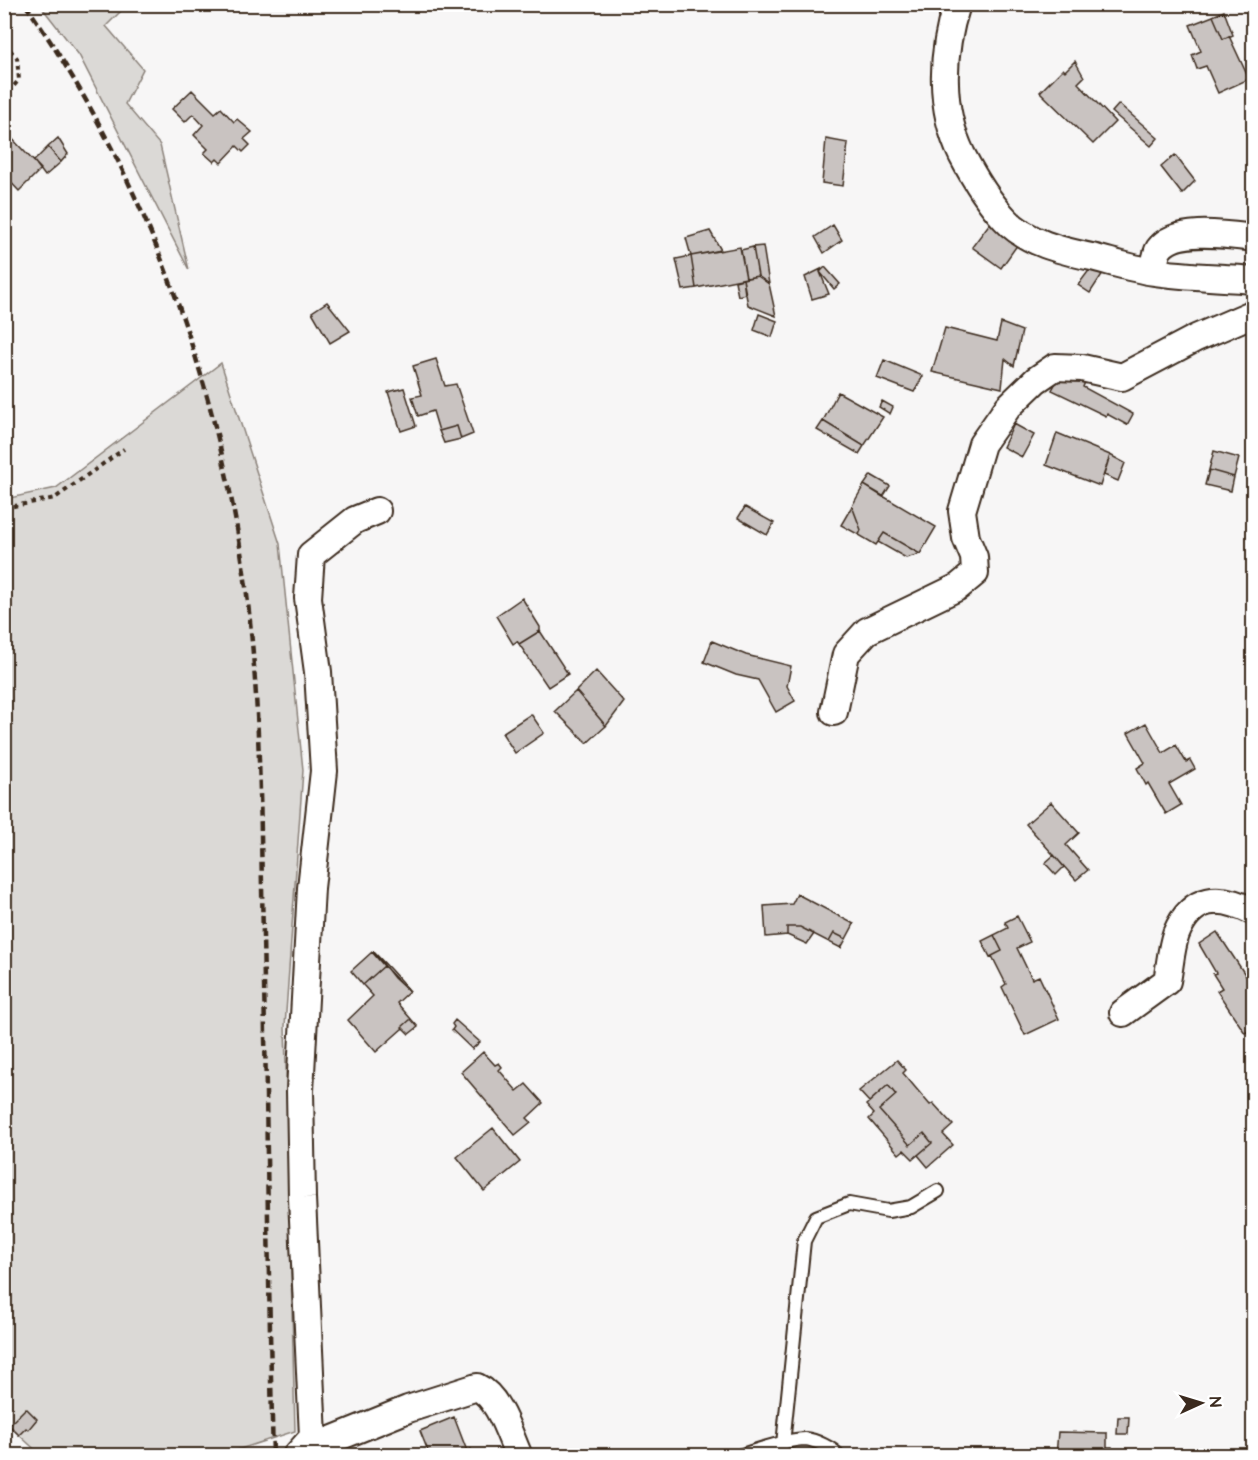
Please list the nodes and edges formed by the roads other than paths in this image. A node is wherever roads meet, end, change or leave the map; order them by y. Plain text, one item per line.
1 (957, 4) edge
2 (1254, 238) edge
3 (1154, 272) junction
4 (1254, 280) edge
5 (1254, 313) edge
6 (377, 511) dead end
7 (834, 711) dead end
8 (1254, 912) edge
9 (1123, 1013) dead end
10 (938, 1191) dead end
11 (783, 1444) junction
12 (298, 1454) edge
13 (519, 1455) edge
14 (739, 1455) edge
15 (839, 1455) edge

1 - 3 street
2 - 3 street
3 - 4 street
5 - 7 street
6 - 12 street
8 - 9 street
10 - 11 lane
11 - 14 lane
11 - 15 lane
12 - 13 street

